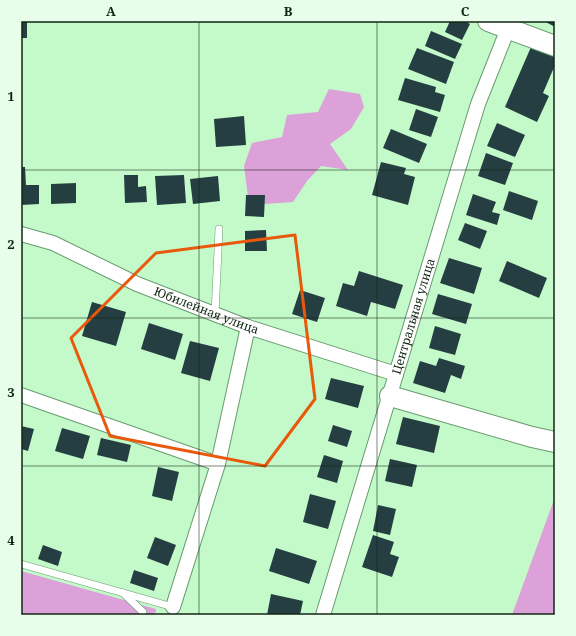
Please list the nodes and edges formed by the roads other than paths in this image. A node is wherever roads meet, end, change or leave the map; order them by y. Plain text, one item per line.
1 (488, 21) edge
2 (509, 25) edge
3 (555, 46) edge
4 (219, 229) dead end
5 (21, 234) edge
6 (215, 314) junction
7 (248, 327) junction
8 (396, 374) junction
9 (21, 395) edge
10 (390, 396) junction
11 (555, 442) edge
12 (218, 464) junction
13 (21, 564) edge
14 (121, 592) junction
15 (173, 608) joint
16 (142, 615) edge
17 (323, 615) edge

1 - 2 street
2 - 3 street
2 - 8 street, Центральная улица
4 - 6 lane
5 - 6 street, Юбилейная улица
6 - 7 street, Юбилейная улица
7 - 8 street, Юбилейная улица
7 - 12 street
8 - 10 street, Центральная улица
9 - 12 street
10 - 11 street
10 - 17 street, Центральная улица
12 - 15 street
13 - 14 lane
14 - 15 lane
14 - 16 lane

